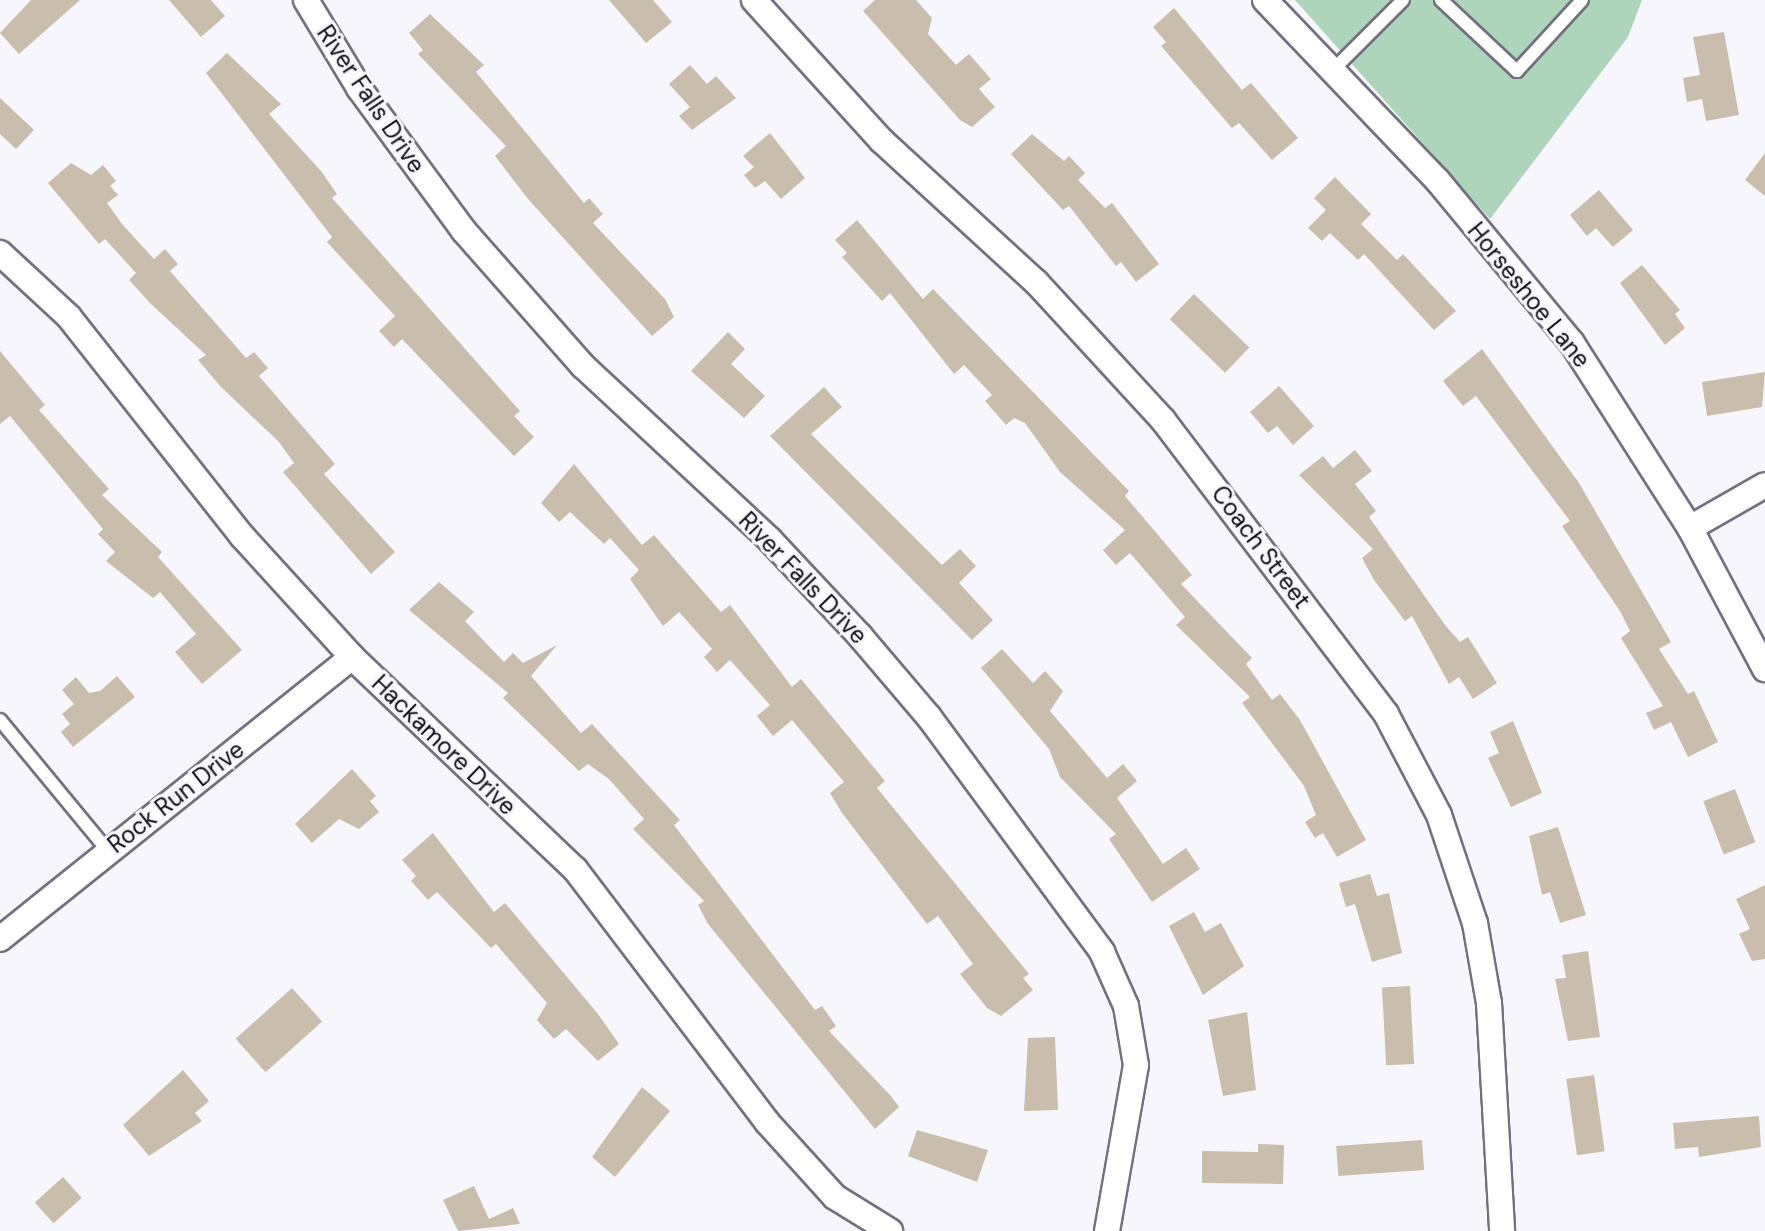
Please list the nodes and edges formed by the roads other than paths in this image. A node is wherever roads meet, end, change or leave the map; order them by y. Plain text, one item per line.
1 (306, 0) edge
2 (754, 0) edge
3 (1265, 0) edge
4 (1403, 0) edge
5 (1441, 0) edge
6 (1582, 0) edge
7 (1335, 68) junction
8 (0, 253) edge
9 (1765, 485) edge
10 (1690, 528) junction
11 (352, 657) junction
12 (1765, 669) edge
13 (0, 720) edge
14 (108, 851) junction
15 (0, 939) edge
16 (890, 1231) edge
17 (1107, 1231) edge
18 (1502, 1231) edge

1 - 17 street, River Falls Drive
2 - 18 street, Coach Street
3 - 7 street, Horseshoe Lane
4 - 7 lane
5 - 6 lane
7 - 10 street, Horseshoe Lane
8 - 11 street, Hackamore Drive
9 - 10 street
10 - 12 street, Horseshoe Lane
11 - 14 street, Rock Run Drive
11 - 16 street, Hackamore Drive
13 - 14 lane
14 - 15 street, Rock Run Drive

